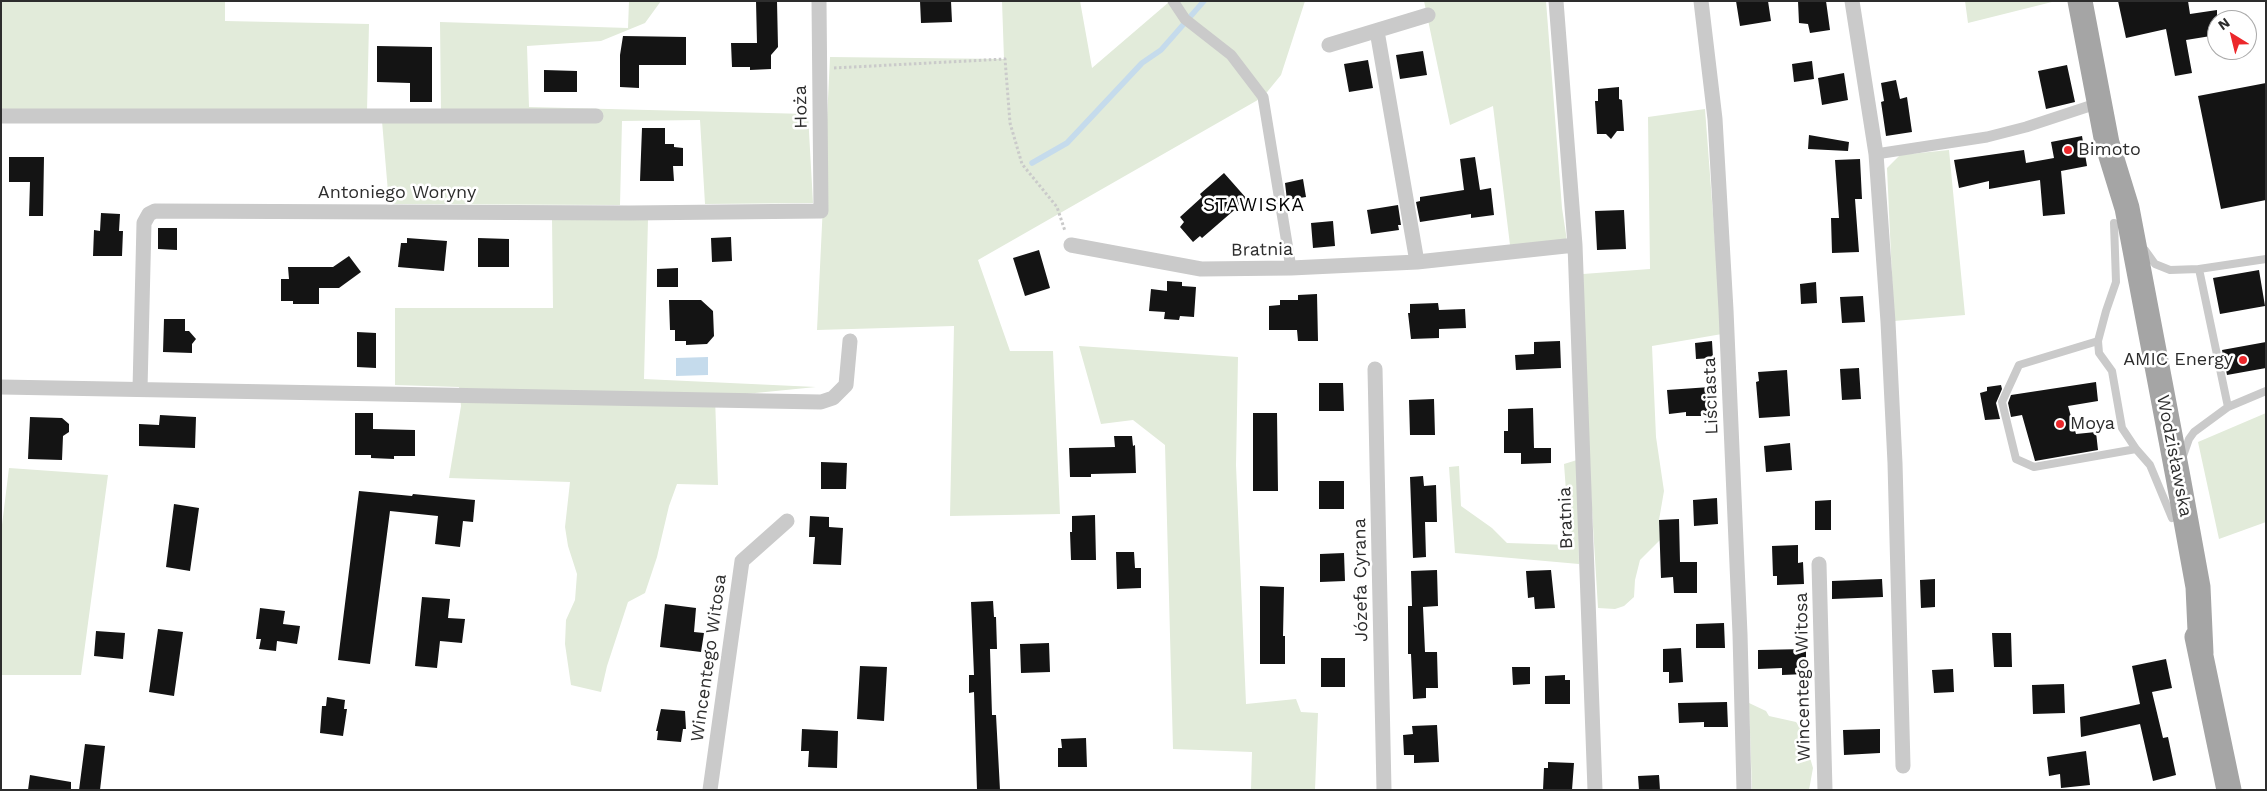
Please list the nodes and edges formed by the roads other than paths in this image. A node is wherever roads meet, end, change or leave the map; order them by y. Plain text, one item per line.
1 (820, 1) edge
2 (1173, 1) edge
3 (1556, 1) edge
4 (1701, 1) edge
5 (1852, 1) edge
6 (2080, 1) edge
7 (1428, 15) dead end
8 (1377, 31) junction
9 (1329, 45) dead end
10 (2099, 103) junction
11 (1, 116) edge
12 (596, 116) dead end
13 (1876, 154) junction
14 (822, 211) joint
15 (2121, 215) junction
16 (1575, 245) junction
17 (1071, 246) road end
18 (2266, 259) edge
19 (1417, 262) junction
20 (1291, 268) junction
21 (2199, 269) junction
22 (850, 341) dead end
23 (2098, 341) junction
24 (1375, 369) dead end
25 (1, 386) edge
26 (140, 389) junction
27 (2266, 391) edge
28 (2228, 407) junction
29 (2136, 449) junction
30 (2178, 477) junction
31 (2172, 518) junction
32 (787, 521) dead end
33 (1819, 564) dead end
34 (2201, 653) junction
35 (1903, 766) dead end
36 (710, 790) edge
37 (1384, 790) edge
38 (1595, 790) edge
39 (1744, 790) edge
40 (1825, 790) edge
41 (2228, 790) edge

1 - 14 street, Hoża
2 - 20 street
3 - 16 street, Bratnia
4 - 39 street, Liściasta
5 - 13 street
6 - 10 main road, Wodzisławska
7 - 8 street
8 - 9 street
8 - 19 street
10 - 13 street
10 - 15 main road, Wodzisławska
11 - 12 street
13 - 35 street
14 - 26 street, Antoniego Woryny
15 - 21 lane
15 - 23 lane
15 - 30 main road, Wodzisławska
15 - 31 main road, Wodzisławska
16 - 19 street, Bratnia
16 - 38 street, Bratnia
17 - 20 street, Bratnia
18 - 21 lane
19 - 20 street, Bratnia
21 - 28 lane
22 - 26 street
23 - 29 lane
23 - 29 lane
24 - 37 street, Józefa Cyrana
25 - 26 street
27 - 28 lane
28 - 30 lane
29 - 31 lane
30 - 34 main road, Wodzisławska
31 - 34 main road, Wodzisławska
32 - 36 street, Wincentego Witosa
33 - 40 street, Wincentego Witosa
34 - 41 main road, Wodzisławska

